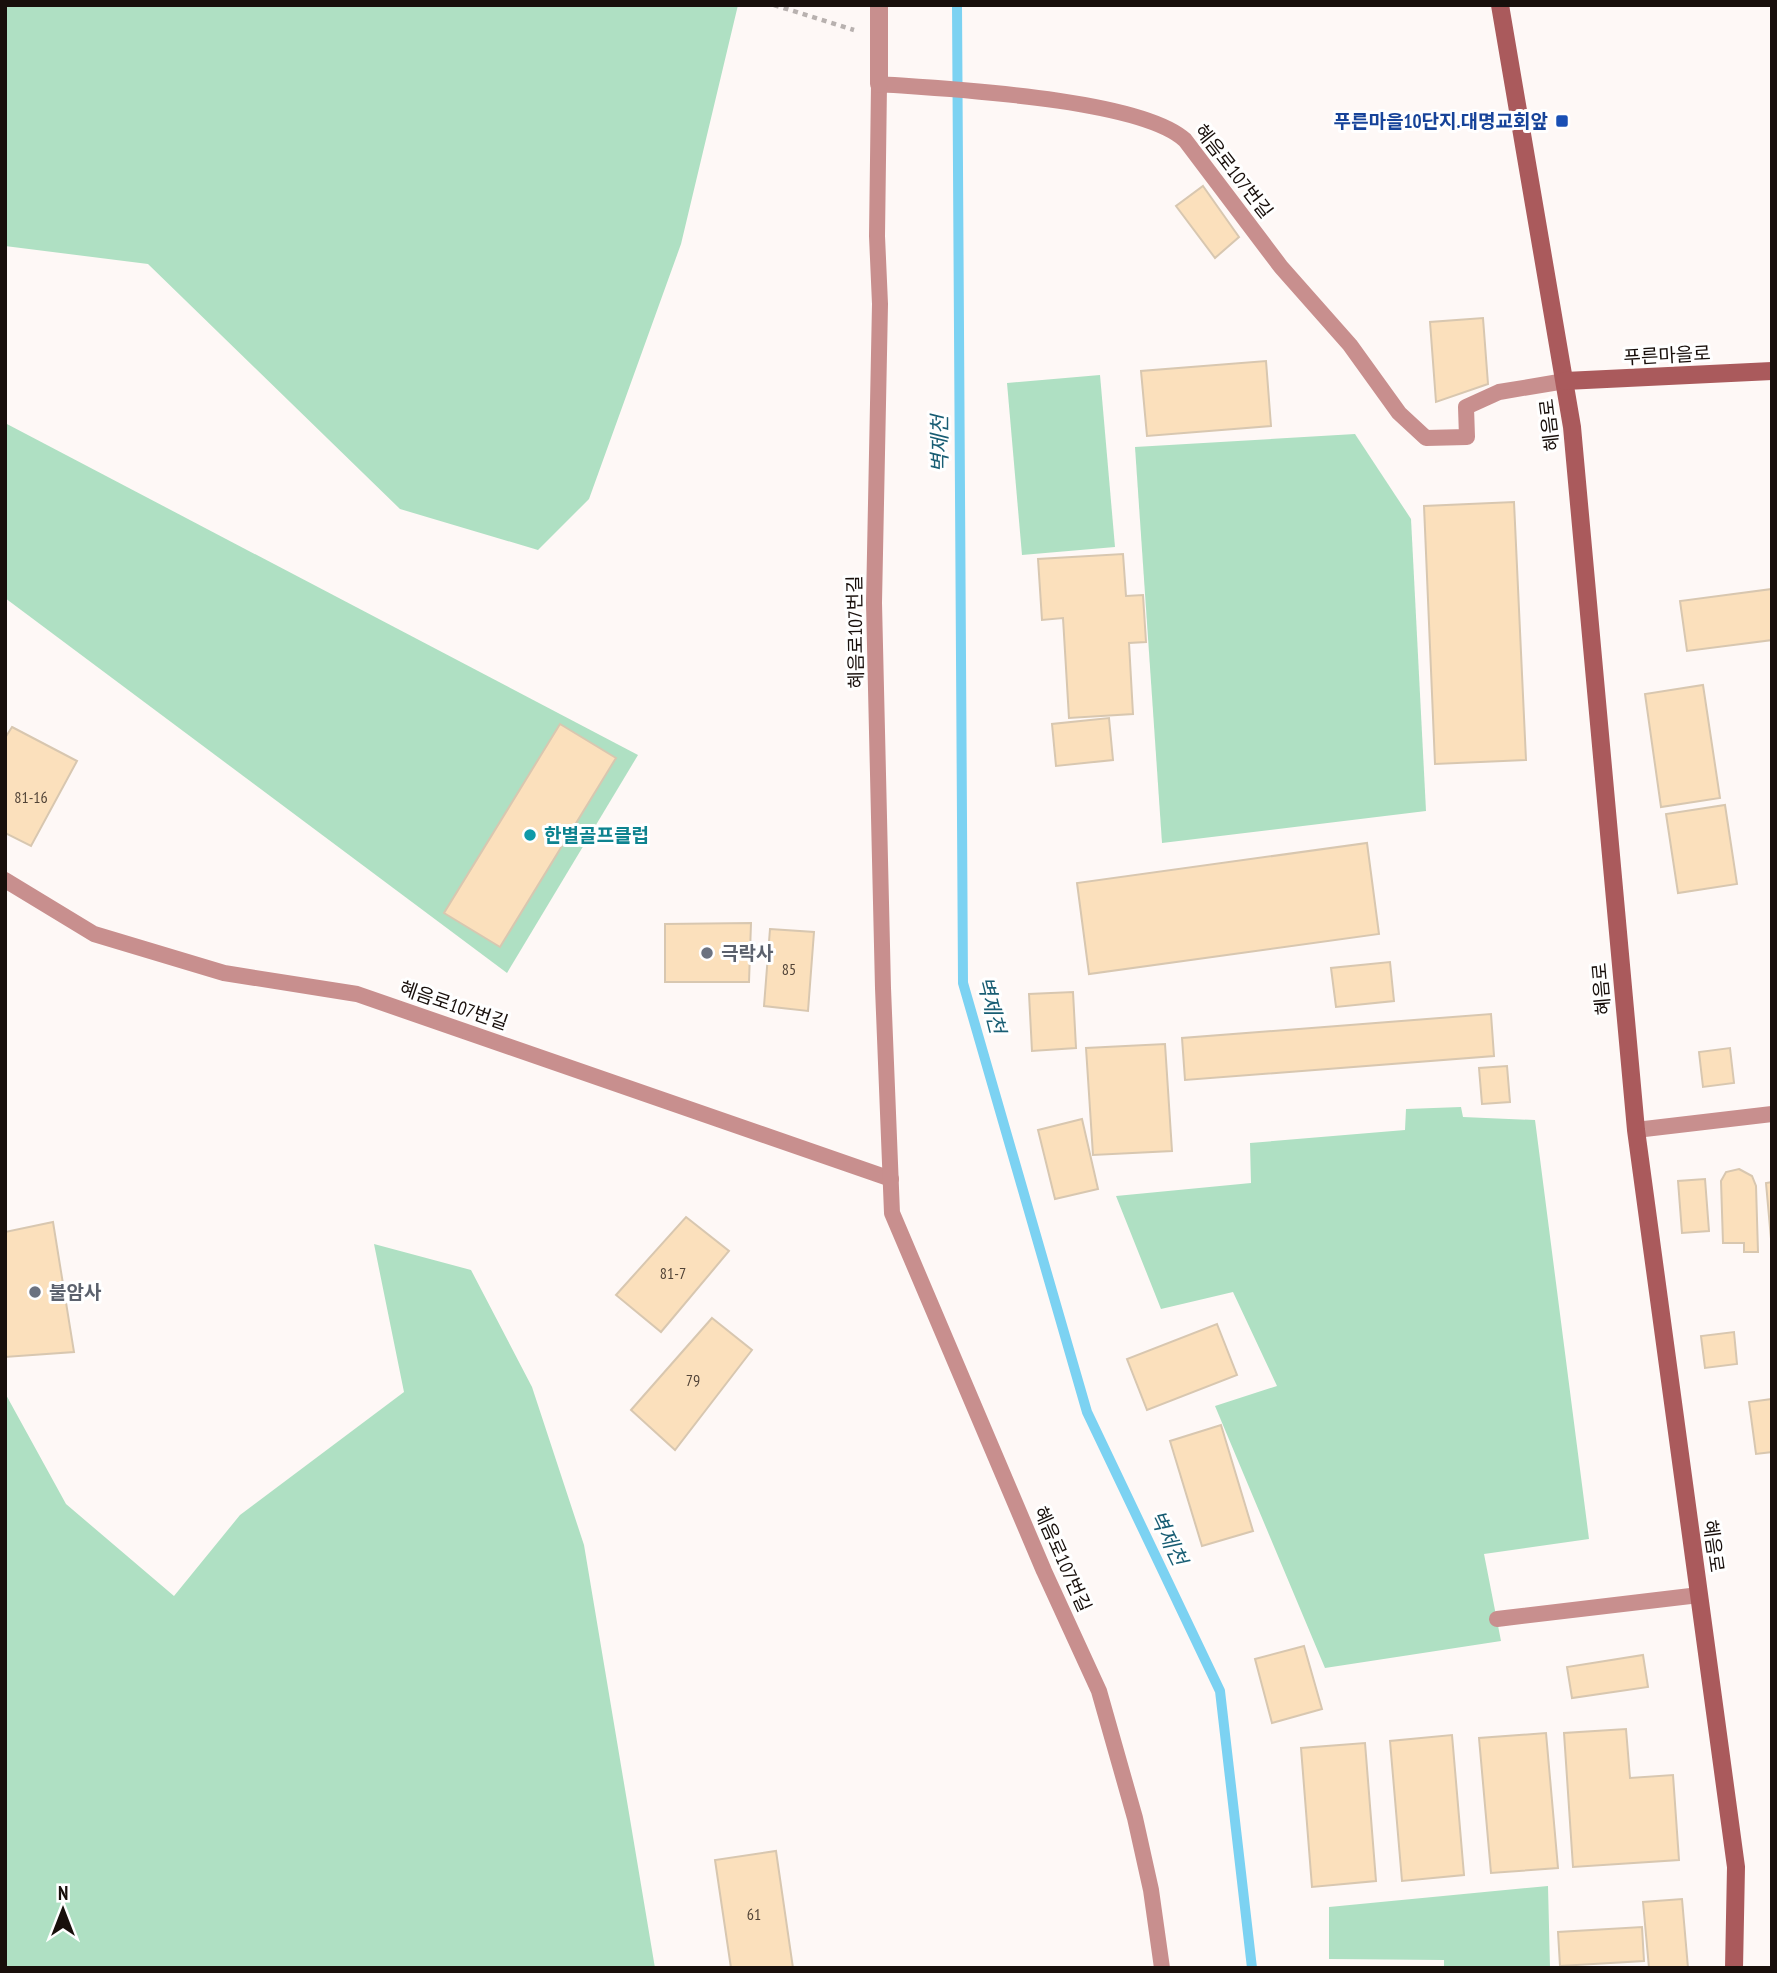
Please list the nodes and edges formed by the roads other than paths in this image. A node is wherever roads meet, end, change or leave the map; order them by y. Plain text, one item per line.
1 (879, 5) edge
2 (1504, 6) edge
3 (879, 84) junction
4 (1772, 371) edge
5 (1565, 381) junction
6 (5, 880) edge
7 (1772, 1114) edge
8 (1636, 1130) junction
9 (891, 1179) junction
10 (1699, 1594) junction
11 (1497, 1619) dead end
12 (1162, 1968) edge
13 (1734, 1968) edge

1 - 3 street
2 - 5 main road, 혜음로
3 - 5 lane, 혜음로107번길
3 - 9 lane, 혜음로107번길
4 - 5 main road, 푸른마을로
5 - 8 main road, 혜음로
6 - 9 lane, 혜음로107번길
7 - 8 lane
8 - 10 main road, 혜음로
9 - 12 lane, 혜음로107번길
10 - 11 lane
10 - 13 main road, 혜음로

